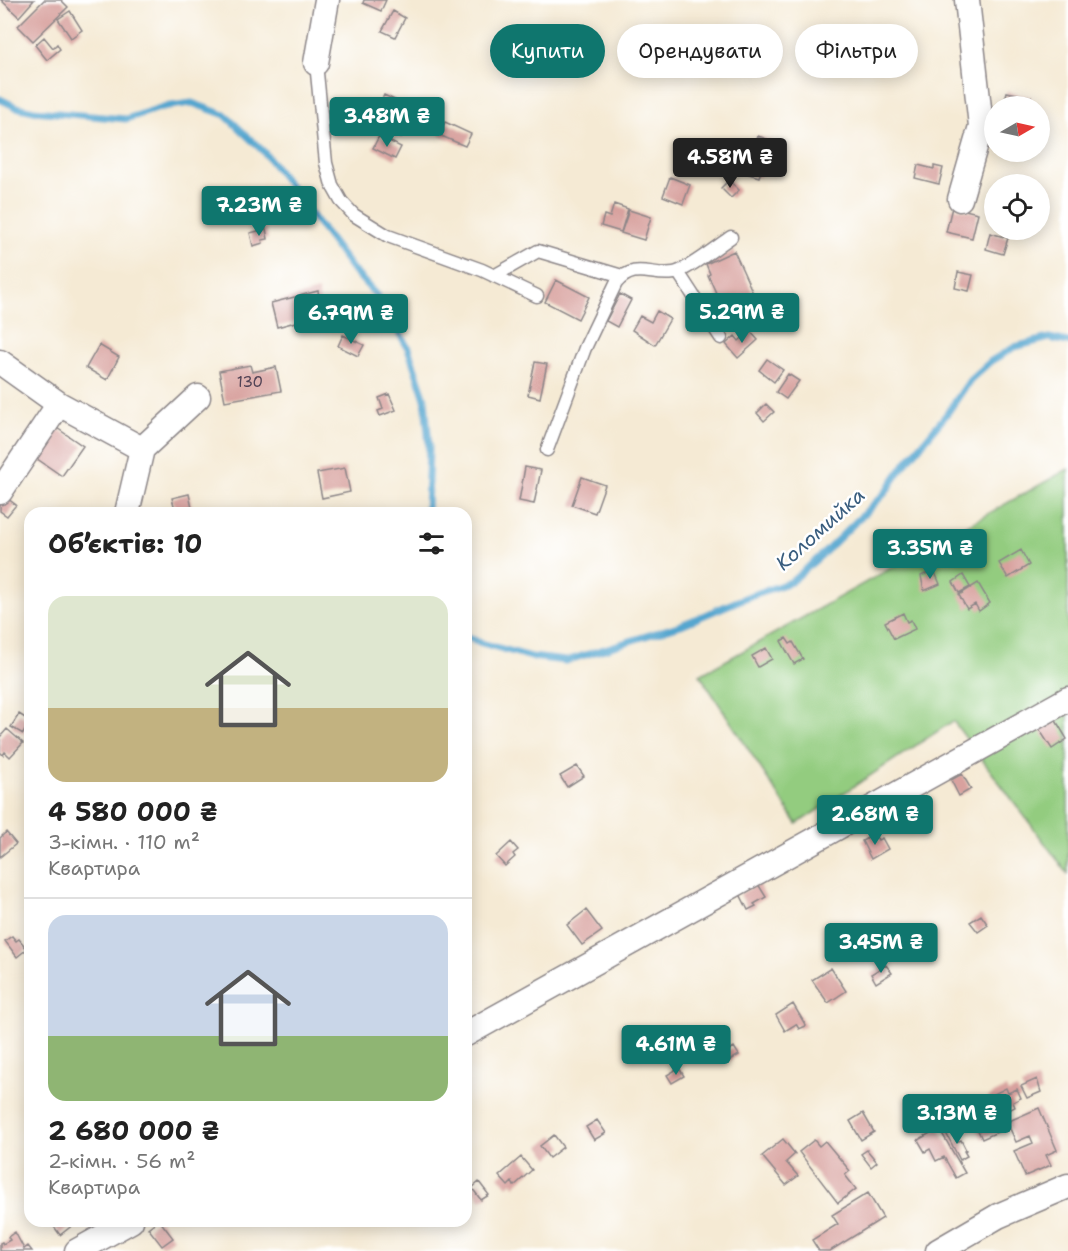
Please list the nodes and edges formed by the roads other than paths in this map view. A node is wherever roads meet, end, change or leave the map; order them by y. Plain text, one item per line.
1 (327, 0) edge
2 (967, 0) edge
3 (316, 63) joint
4 (960, 199) dead end
5 (731, 237) dead end
6 (678, 272) junction
7 (494, 276) junction
8 (622, 276) junction
9 (537, 296) dead end
10 (721, 338) dead end
11 (0, 362) edge
12 (198, 397) dead end
13 (59, 404) junction
14 (142, 449) junction
15 (547, 450) dead end
16 (0, 492) edge
17 (128, 507) edge
18 (1068, 699) edge
19 (472, 1031) edge
20 (1068, 1186) edge
21 (120, 1227) edge
22 (77, 1251) edge
23 (938, 1251) edge

1 - 3 street
2 - 4 street
3 - 7 lane
5 - 6 lane
6 - 8 lane
6 - 10 lane
7 - 8 lane
7 - 9 lane
8 - 15 lane
11 - 13 street
12 - 14 street
13 - 14 street
13 - 16 street
14 - 17 street
18 - 19 street
20 - 23 street
21 - 22 street

